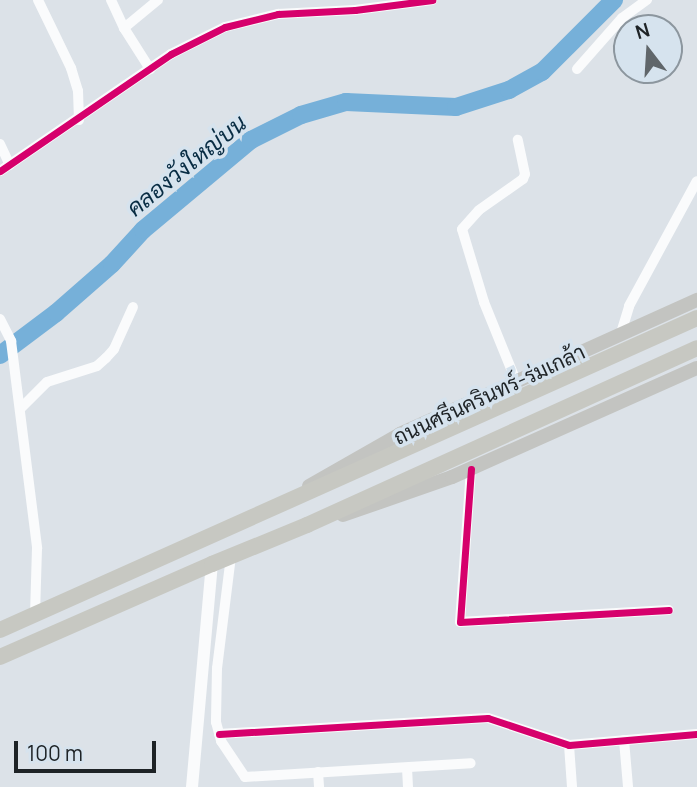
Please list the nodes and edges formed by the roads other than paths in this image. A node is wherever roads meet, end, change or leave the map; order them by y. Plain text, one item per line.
1 (38, 0) edge
2 (111, 0) edge
3 (158, 0) edge
4 (432, 0) edge
5 (647, 0) edge
6 (361, 5) edge
7 (124, 28) junction
8 (150, 69) junction
9 (577, 69) dead end
10 (79, 120) junction
11 (518, 140) dead end
12 (0, 144) edge
13 (10, 165) junction
14 (0, 171) edge
15 (697, 181) edge
16 (697, 300) edge
17 (133, 307) dead end
18 (697, 318) edge
19 (0, 319) edge
20 (621, 333) junction
21 (697, 348) edge
22 (697, 368) edge
23 (516, 381) junction
24 (20, 409) junction
25 (471, 468) junction
26 (287, 500) junction
27 (307, 526) junction
28 (231, 556) junction
29 (212, 564) junction
30 (669, 610) dead end
31 (36, 614) junction
32 (0, 630) edge
33 (0, 657) edge
34 (219, 734) junction
35 (697, 734) edge
36 (625, 740) junction
37 (569, 745) junction
38 (471, 763) dead end
39 (407, 768) junction
40 (318, 772) junction
41 (245, 782) edge
42 (192, 787) edge
43 (319, 787) edge
44 (408, 787) edge
45 (572, 787) edge
46 (628, 787) edge

1 - 10 street
2 - 7 street
3 - 7 street
4 - 6 street
5 - 9 street
6 - 8 street
7 - 8 street
8 - 10 street
10 - 13 street
11 - 23 street
12 - 13 street
13 - 14 street
15 - 20 street
16 - 20 main road, ถนนศรีนครินทร์-ร่มเกล้า
17 - 24 street
18 - 26 main road, ถนนศรีนครินทร์-ร่มเกล้า
19 - 24 street
20 - 23 main road, ถนนศรีนครินทร์-ร่มเกล้า
21 - 27 main road, ถนนศรีนครินทร์-ร่มเกล้า
22 - 25 main road, ถนนศรีนครินทร์-ร่มเกล้า
23 - 26 main road, ถนนศรีนครินทร์-ร่มเกล้า
24 - 31 street
25 - 27 main road, ถนนศรีนครินทร์-ร่มเกล้า
25 - 30 street
26 - 31 main road, ถนนศรีนครินทร์-ร่มเกล้า
27 - 28 main road, ถนนศรีนครินทร์-ร่มเกล้า
28 - 29 main road, ถนนศรีนครินทร์-ร่มเกล้า
28 - 34 street
29 - 33 main road, ถนนศรีนครินทร์-ร่มเกล้า
29 - 42 street
31 - 32 main road, ถนนศรีนครินทร์-ร่มเกล้า
34 - 37 street
34 - 41 street
35 - 36 street
36 - 37 street
36 - 46 street
37 - 45 street
38 - 39 street
39 - 40 street
39 - 44 street
40 - 41 street
40 - 43 street

